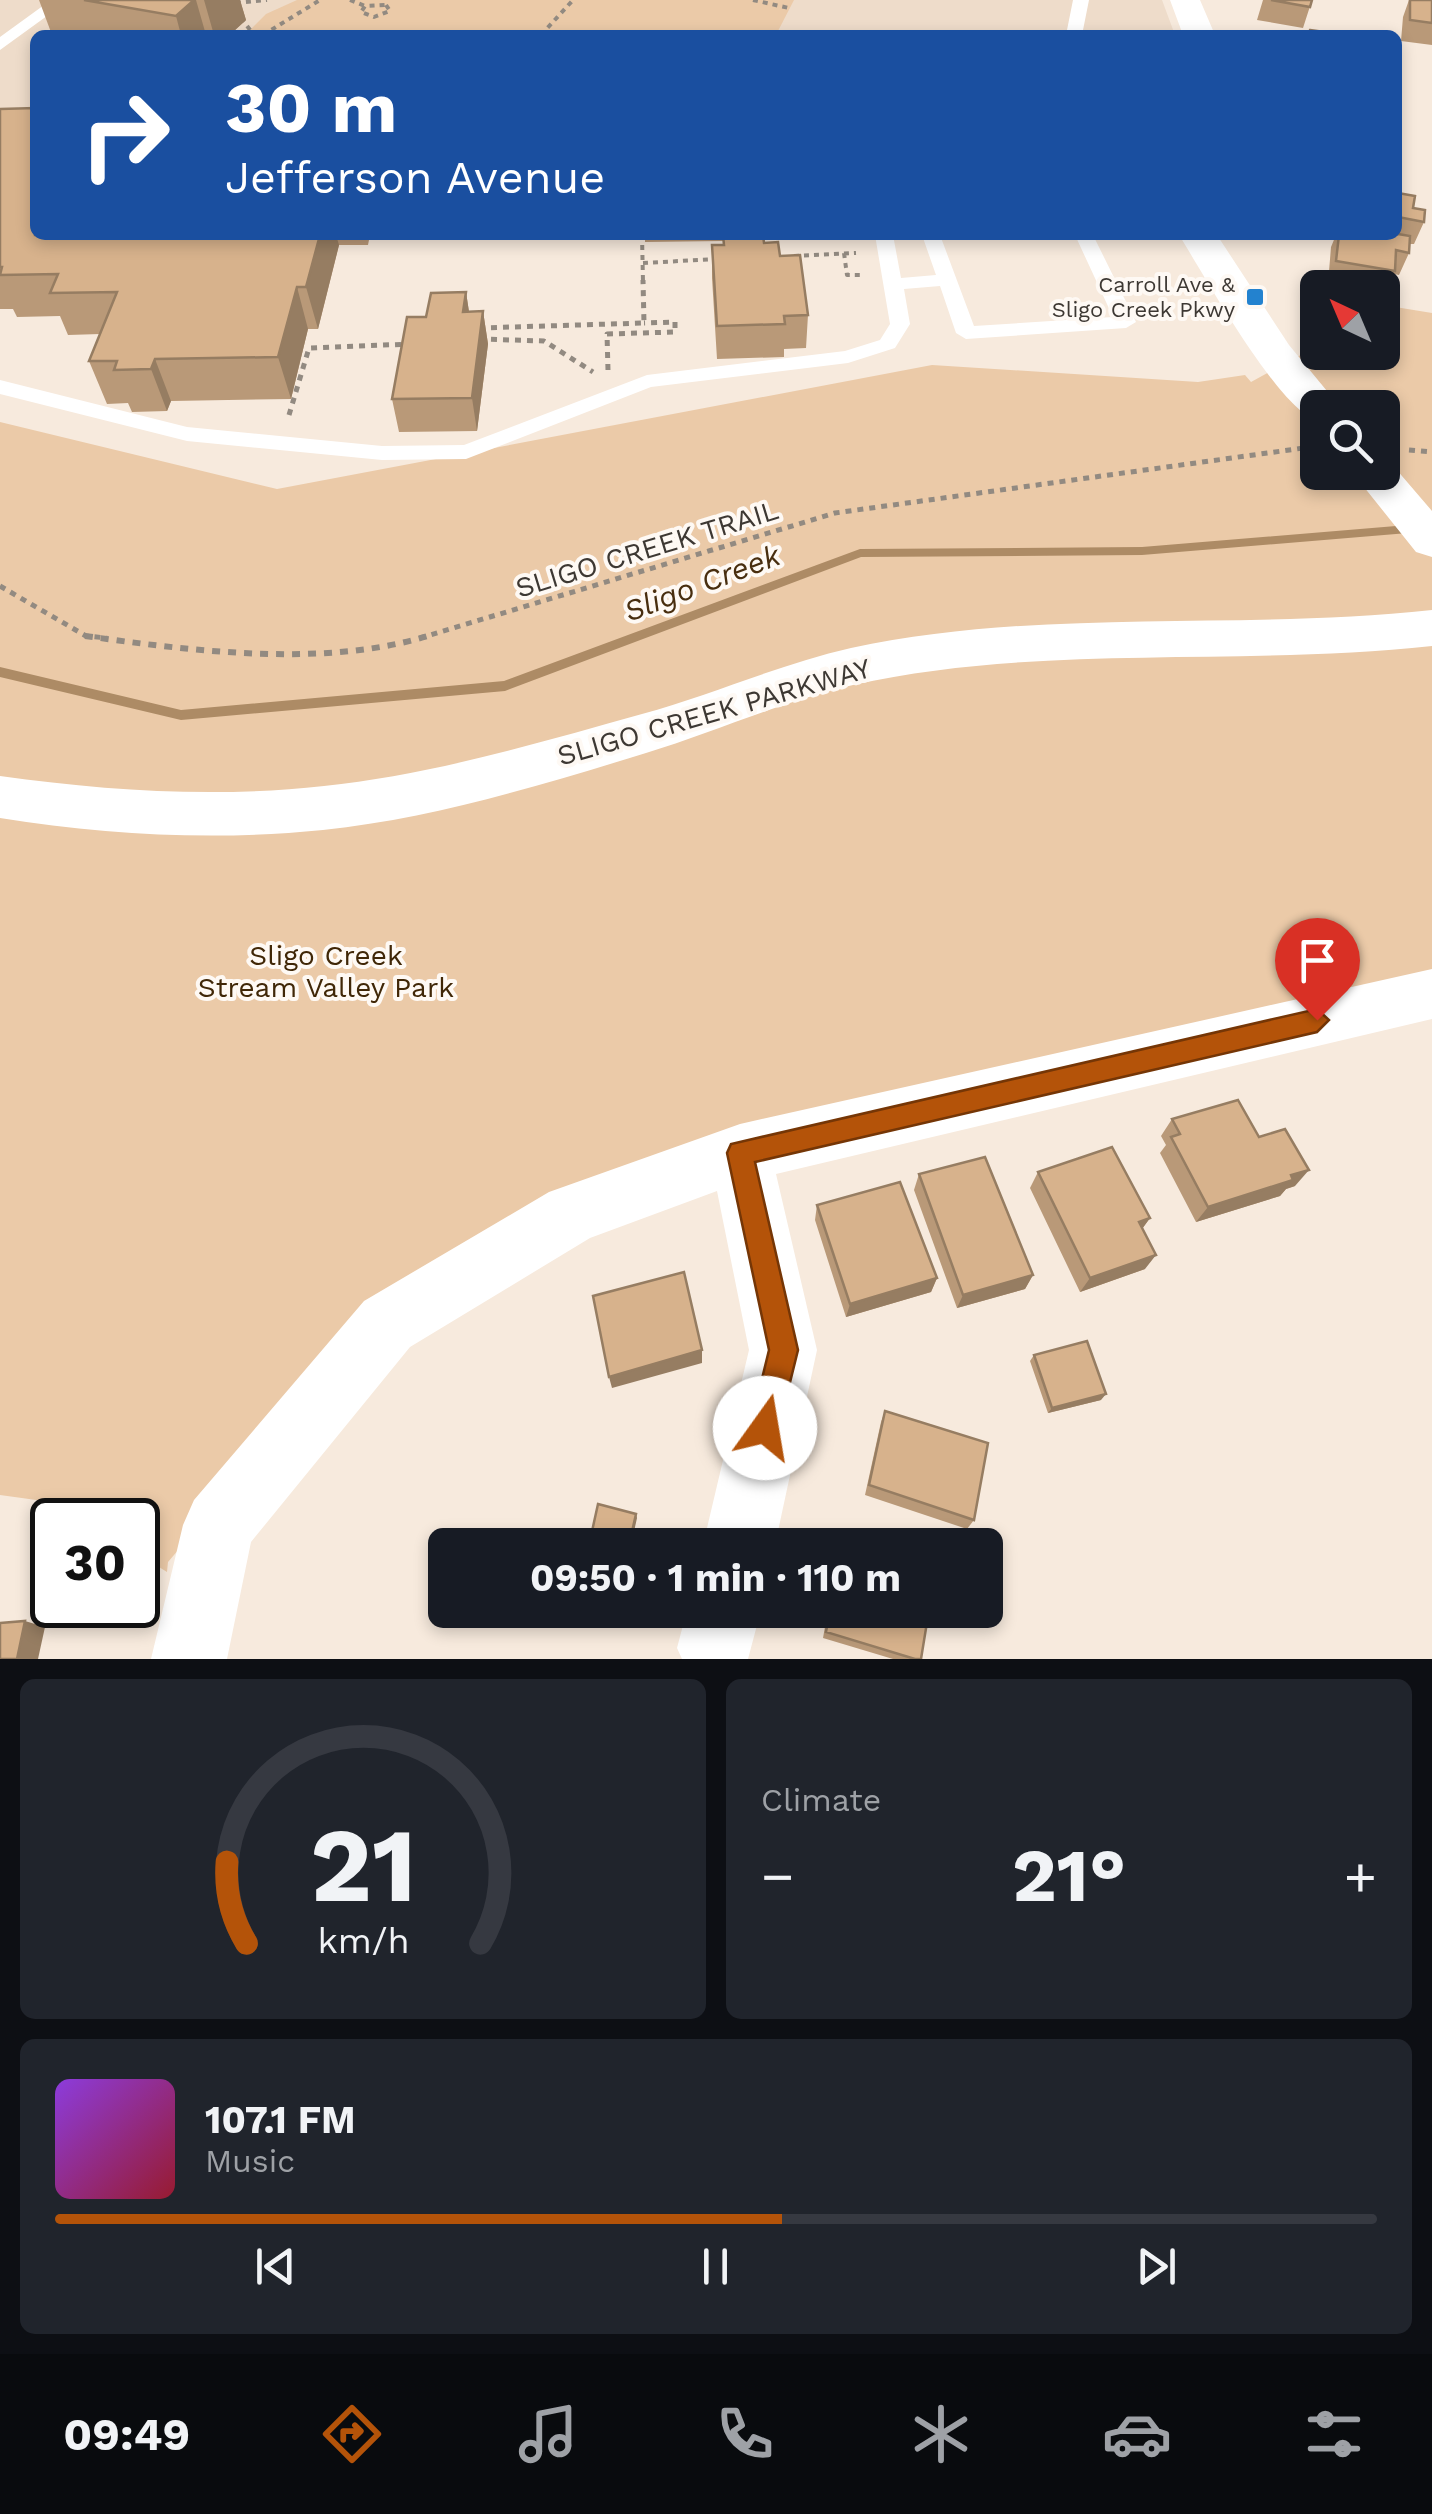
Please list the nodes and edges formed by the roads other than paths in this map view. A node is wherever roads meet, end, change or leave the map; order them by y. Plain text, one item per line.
1 (61, 0) edge
2 (1081, 0) edge
3 (1186, 0) edge
4 (1075, 30) edge
5 (1197, 30) edge
6 (0, 45) edge
7 (934, 240) edge
8 (1086, 240) edge
9 (1201, 240) edge
10 (886, 244) edge
11 (946, 280) junction
12 (892, 284) junction
13 (0, 386) edge
14 (1305, 390) edge
15 (1389, 490) edge
16 (1432, 541) edge
17 (1432, 628) edge
18 (0, 796) edge
19 (1432, 994) edge
20 (740, 1153) junction
21 (742, 1528) edge
22 (189, 1659) edge

1 - 6 lane
2 - 4 lane
3 - 5 street
7 - 11 lane
8 - 11 lane
9 - 14 street
10 - 12 lane
11 - 12 lane
12 - 13 lane
15 - 16 street
17 - 18 street, SLIGO CREEK PARKWAY
19 - 20 street
20 - 21 street
20 - 22 street

